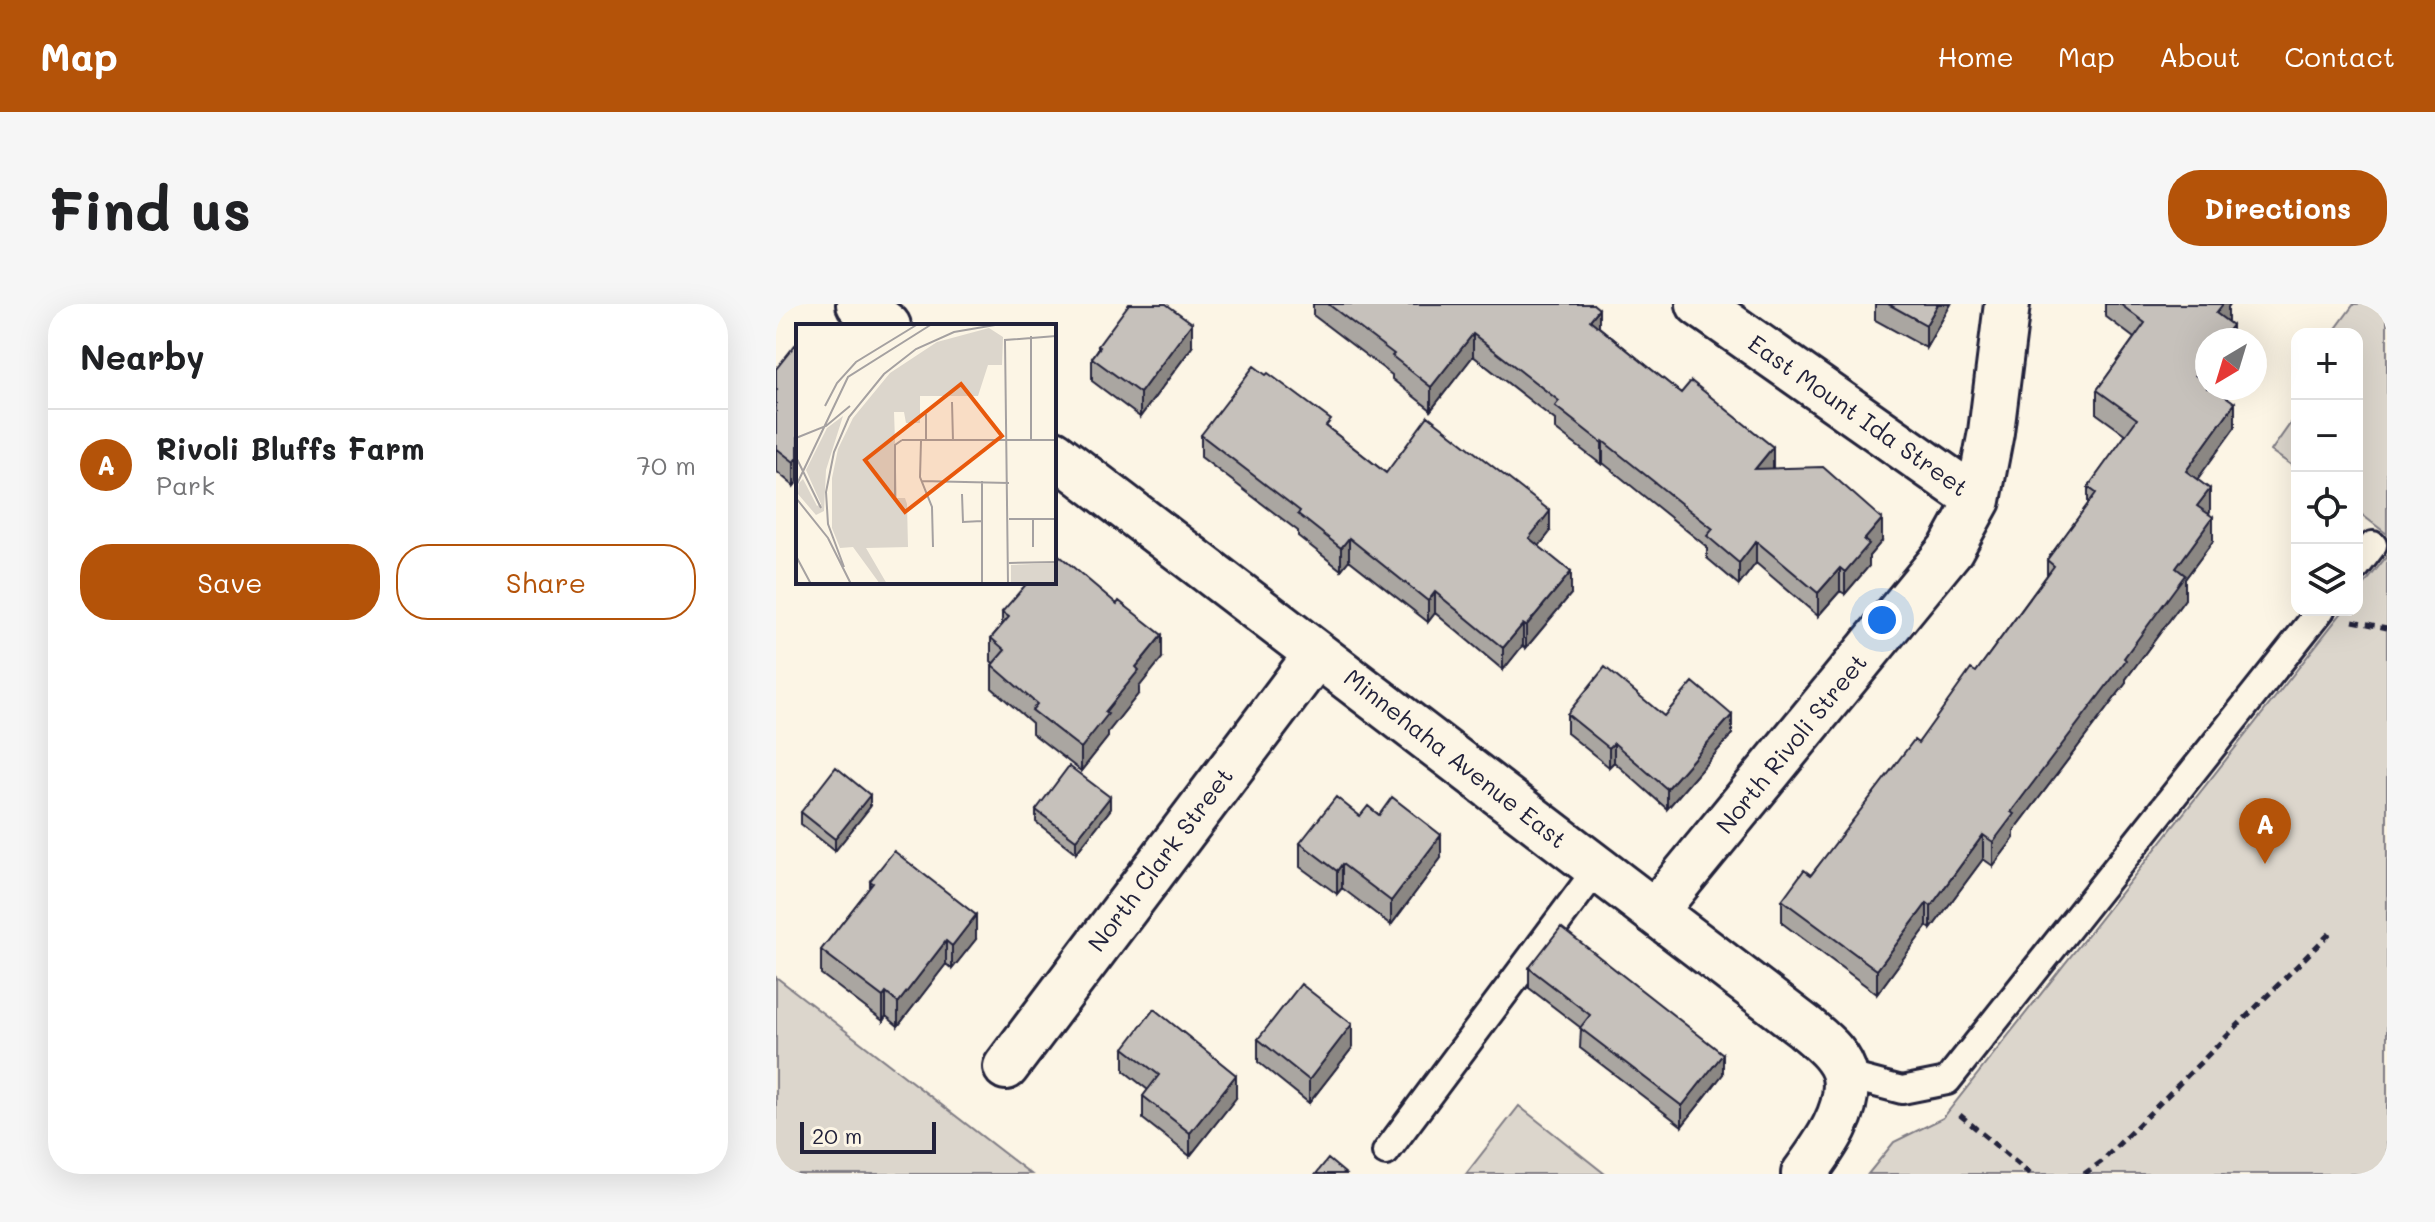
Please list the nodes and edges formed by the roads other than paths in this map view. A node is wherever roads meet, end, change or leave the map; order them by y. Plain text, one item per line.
1 (859, 304) edge
2 (1699, 304) edge
3 (2007, 304) edge
4 (885, 324) edge
5 (1056, 455) edge
6 (1978, 500) junction
7 (2316, 616) edge
8 (1317, 654) junction
9 (1597, 869) junction
10 (1654, 912) junction
11 (1006, 1067) dead end
12 (1845, 1075) junction
13 (1386, 1152) dead end
14 (1804, 1174) edge

1 - 4 street
2 - 6 street, East Mount Ida Street
3 - 6 street, North Rivoli Street
5 - 8 street, Minnehaha Avenue East
6 - 10 street, North Rivoli Street
7 - 12 lane
8 - 9 street, Minnehaha Avenue East
8 - 11 street, North Clark Street
9 - 10 street, Minnehaha Avenue East
9 - 13 lane
10 - 12 street, Minnehaha Avenue East
12 - 14 street

